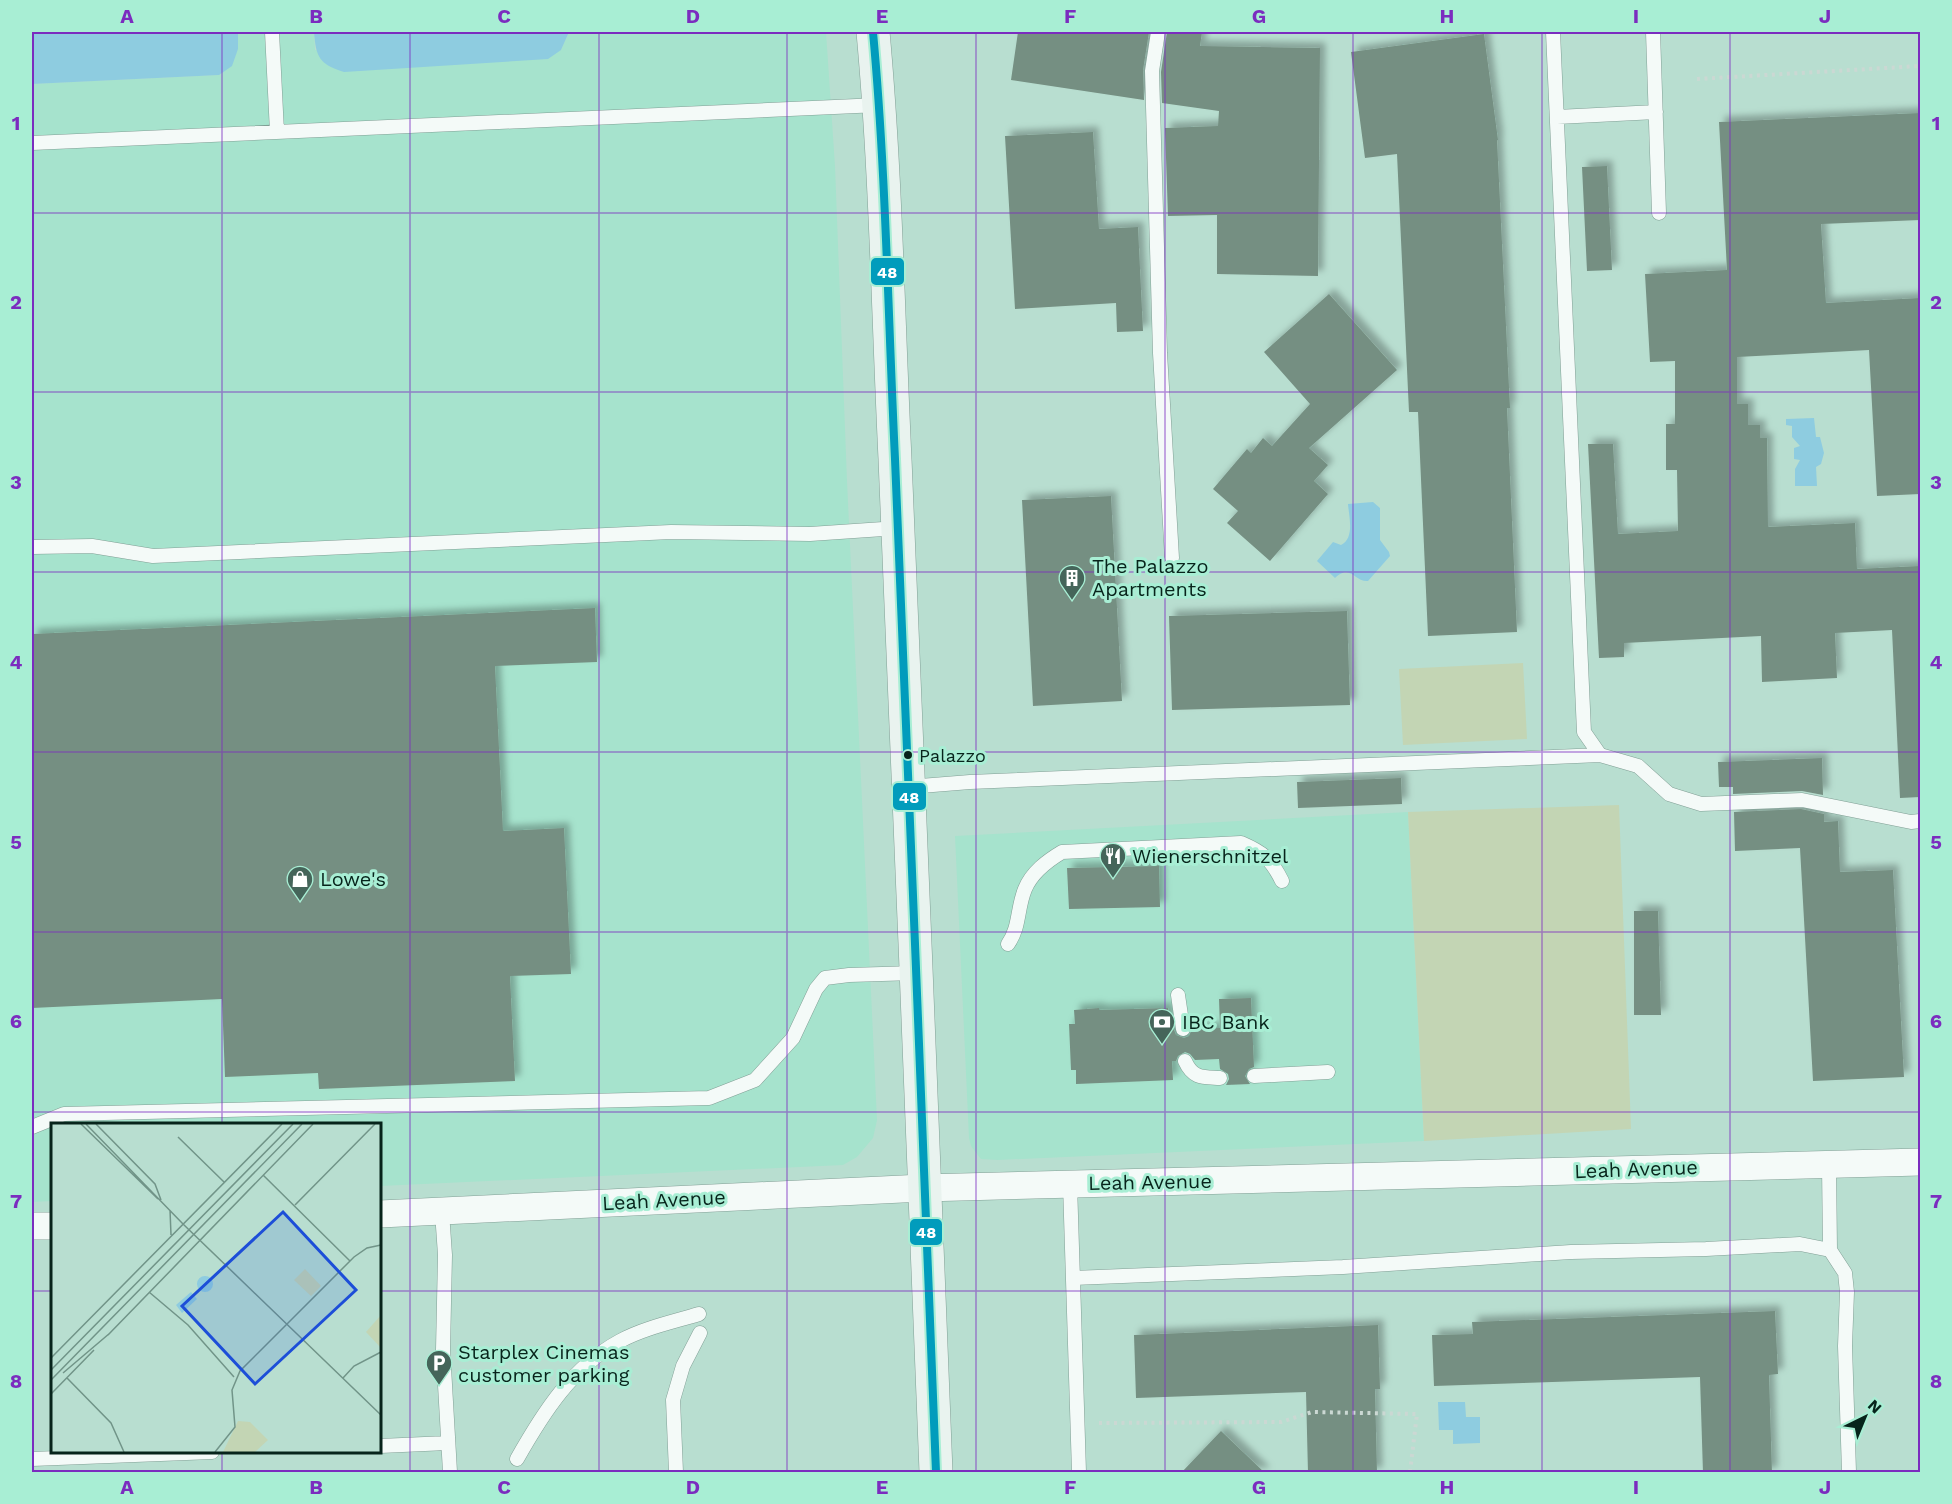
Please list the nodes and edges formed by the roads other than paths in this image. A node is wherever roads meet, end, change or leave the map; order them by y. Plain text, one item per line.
1 (272, 32) edge
2 (873, 32) edge
3 (1158, 32) edge
4 (1553, 32) edge
5 (1653, 32) edge
6 (879, 105) junction
7 (1656, 111) junction
8 (1557, 117) junction
9 (277, 132) junction
10 (32, 143) edge
11 (1659, 213) dead end
12 (898, 528) junction
13 (32, 547) edge
14 (1172, 558) dead end
15 (1600, 755) junction
16 (908, 787) junction
17 (1920, 821) edge
18 (1282, 881) dead end
19 (1008, 944) dead end
20 (915, 973) junction
21 (1178, 995) dead end
22 (1183, 1029) dead end
23 (1185, 1061) dead end
24 (1328, 1072) dead end
25 (1254, 1076) dead end
26 (1220, 1077) dead end
27 (32, 1127) edge
28 (1920, 1162) edge
29 (1829, 1165) junction
30 (1070, 1184) junction
31 (923, 1188) junction
32 (442, 1212) junction
33 (381, 1214) edge
34 (32, 1226) edge
35 (51, 1226) edge
36 (1830, 1250) junction
37 (1072, 1278) junction
38 (699, 1314) dead end
39 (700, 1333) dead end
40 (447, 1443) junction
41 (381, 1446) edge
42 (186, 1453) edge
43 (32, 1459) edge
44 (517, 1459) dead end
45 (450, 1473) edge
46 (676, 1473) edge
47 (936, 1473) edge
48 (1079, 1473) edge
49 (1849, 1473) edge

1 - 9 lane
2 - 6 main road
3 - 14 lane
4 - 8 lane
5 - 7 lane
6 - 9 lane
6 - 12 main road
7 - 8 lane
7 - 11 lane
8 - 15 lane
9 - 10 lane
12 - 13 lane
12 - 16 main road
15 - 16 lane
15 - 17 lane
16 - 20 main road
18 - 19 lane
20 - 27 lane
20 - 31 main road
21 - 22 lane
23 - 26 lane
24 - 25 lane
28 - 29 street, Leah Avenue
29 - 30 street, Leah Avenue
29 - 36 lane
30 - 31 street, Leah Avenue
30 - 37 lane
31 - 32 street, Leah Avenue
31 - 47 main road
32 - 33 street, Leah Avenue
32 - 40 lane
34 - 35 street
36 - 37 lane
36 - 49 lane
37 - 48 lane
38 - 44 lane
39 - 46 lane
40 - 41 lane
40 - 45 lane
42 - 43 lane

